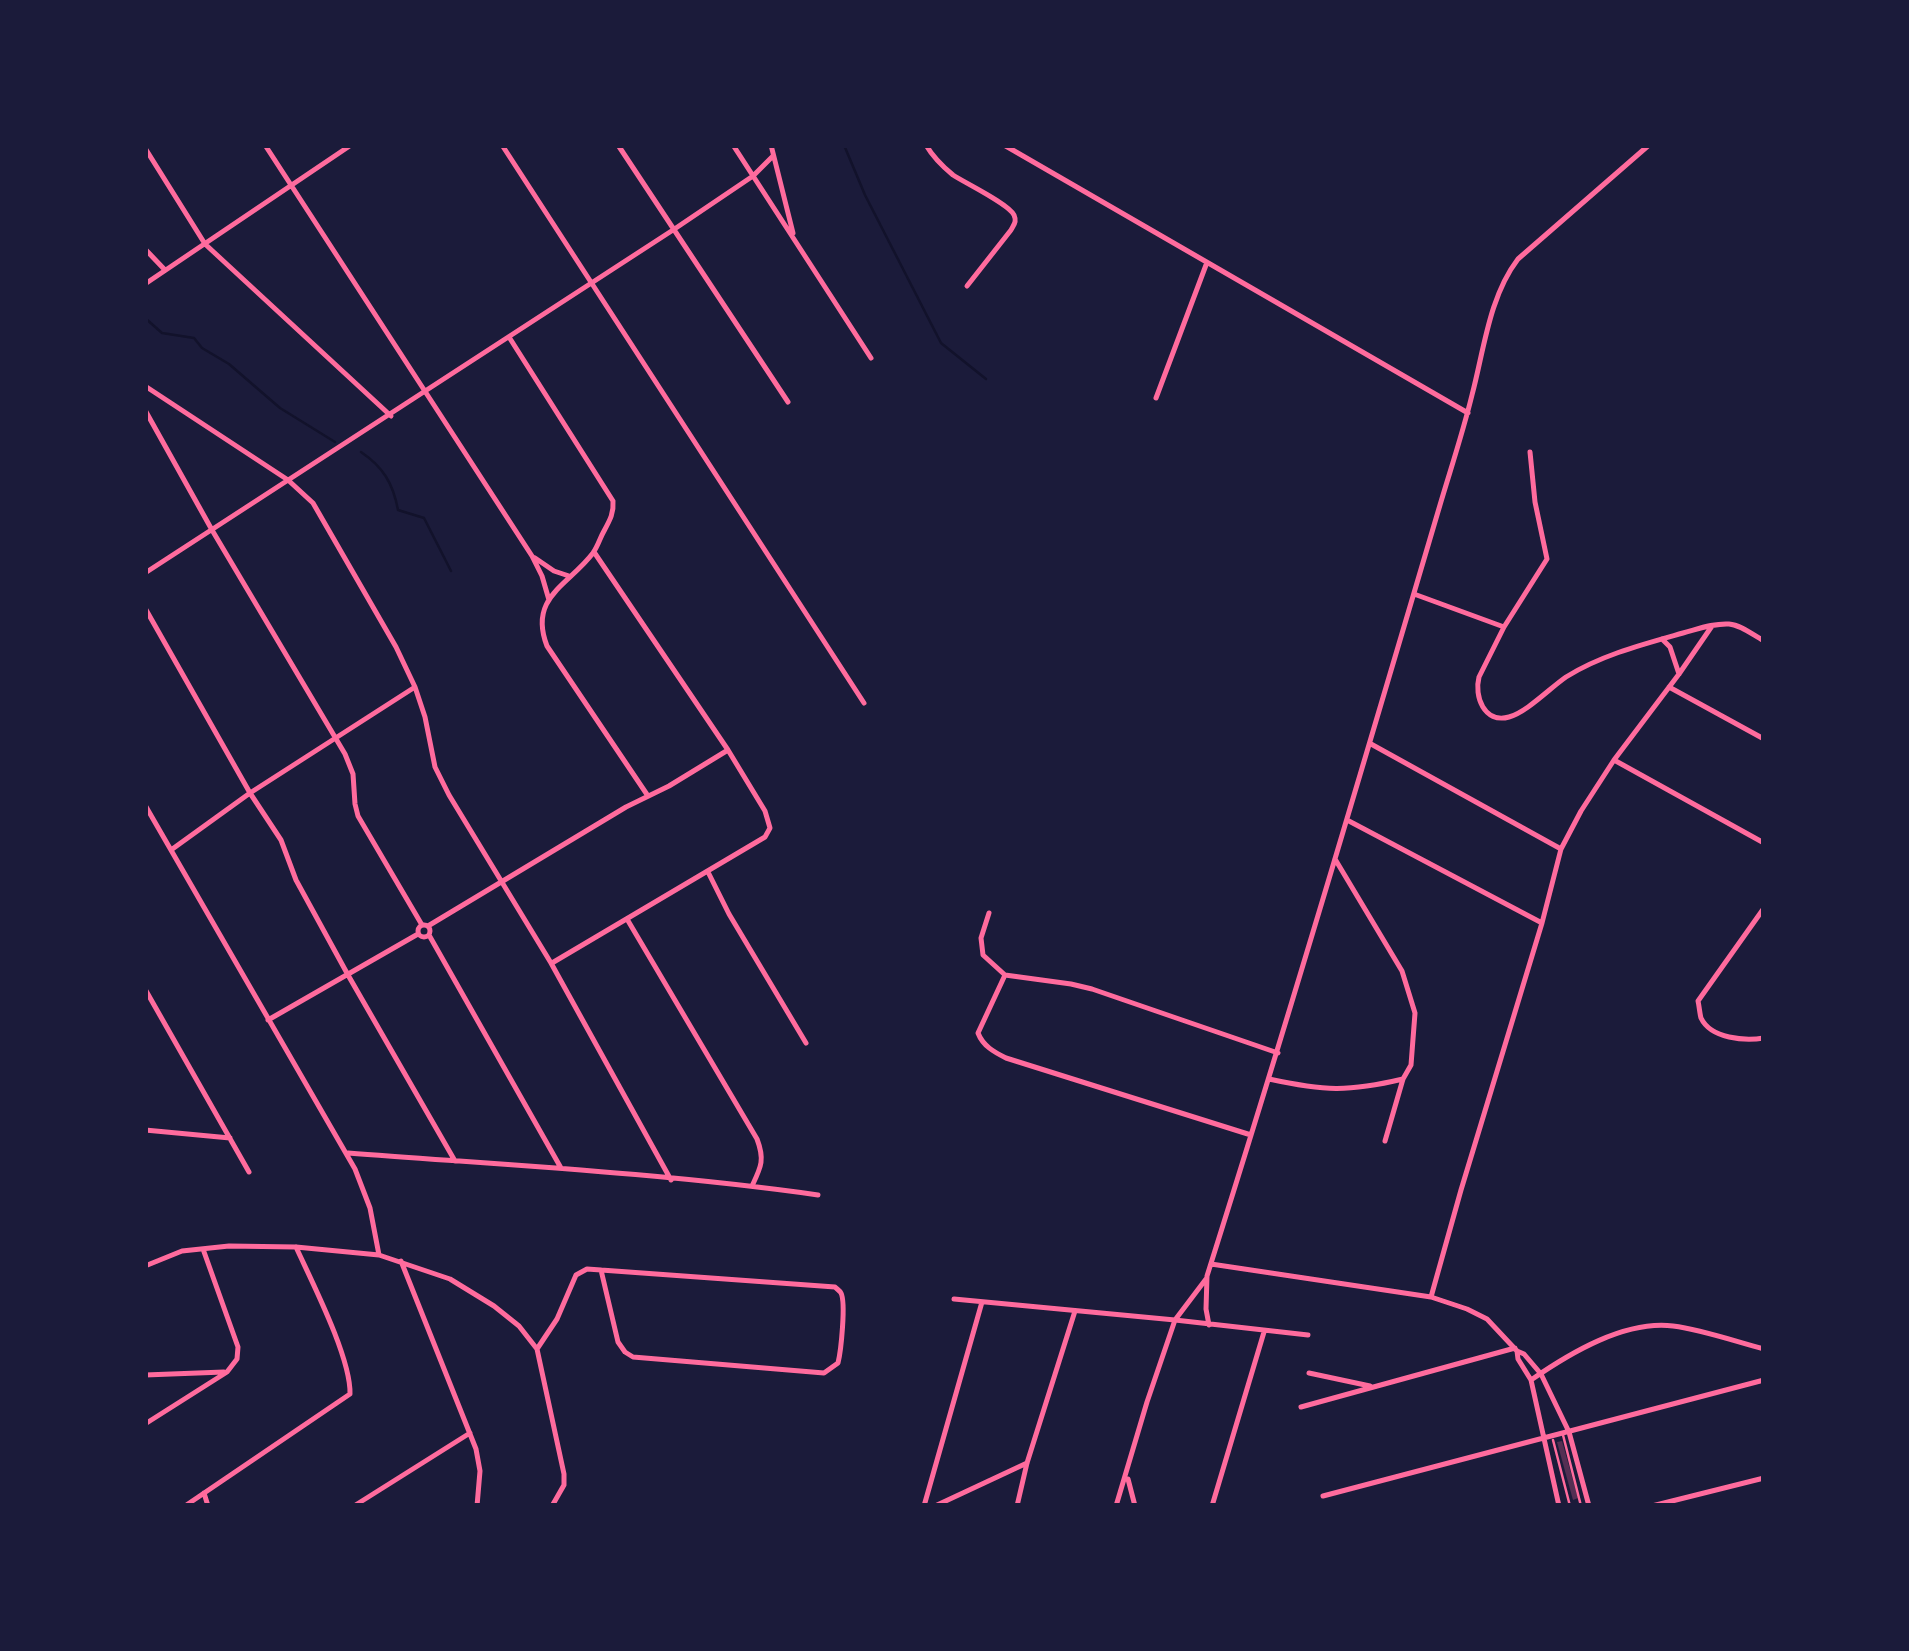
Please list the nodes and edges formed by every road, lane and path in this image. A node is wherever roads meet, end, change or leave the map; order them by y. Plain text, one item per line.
1 (265, 145) edge
2 (350, 145) edge
3 (502, 145) edge
4 (618, 145) edge
5 (733, 145) edge
6 (771, 145) edge
7 (926, 145) edge
8 (1004, 145) edge
9 (1648, 145) edge
10 (145, 148) edge
11 (773, 156) junction
12 (752, 176) junction
13 (292, 185) junction
14 (673, 230) junction
15 (794, 241) junction
16 (205, 244) junction
17 (145, 249) edge
18 (1206, 264) junction
19 (164, 270) junction
20 (145, 284) edge
21 (590, 284) junction
22 (966, 286) dead end
23 (510, 336) junction
24 (872, 358) dead end
25 (145, 386) edge
26 (426, 391) junction
27 (1156, 398) dead end
28 (788, 402) dead end
29 (145, 410) edge
30 (1468, 413) junction
31 (390, 416) junction
32 (1530, 452) dead end
33 (288, 480) junction
34 (212, 530) junction
35 (594, 552) junction
36 (532, 556) junction
37 (145, 574) edge
38 (569, 576) junction
39 (1414, 594) junction
40 (548, 600) junction
41 (145, 608) edge
42 (1712, 626) junction
43 (1504, 627) junction
44 (1662, 639) junction
45 (1764, 640) edge
46 (1679, 674) junction
47 (415, 687) junction
48 (1668, 687) junction
49 (864, 703) dead end
50 (335, 738) junction
51 (1764, 739) edge
52 (1370, 744) junction
53 (728, 750) junction
54 (1614, 760) junction
55 (250, 793) junction
56 (648, 796) junction
57 (145, 805) edge
58 (1347, 820) junction
59 (1764, 843) edge
60 (1561, 849) junction
61 (171, 850) junction
62 (1336, 859) junction
63 (708, 872) junction
64 (501, 884) junction
65 (1764, 908) edge
66 (989, 913) dead end
67 (627, 919) junction
68 (1542, 923) junction
69 (425, 926) junction
70 (418, 934) junction
71 (429, 936) junction
72 (551, 963) junction
73 (348, 975) junction
74 (1005, 975) junction
75 (145, 989) edge
76 (268, 1020) junction
77 (1764, 1038) edge
78 (806, 1043) dead end
79 (1278, 1053) junction
80 (1270, 1078) junction
81 (1403, 1079) junction
82 (145, 1130) edge
83 (1251, 1135) junction
84 (230, 1138) junction
85 (1384, 1141) dead end
86 (346, 1153) junction
87 (455, 1161) junction
88 (561, 1168) junction
89 (250, 1172) dead end
90 (671, 1180) junction
91 (752, 1186) junction
92 (818, 1196) dead end
93 (296, 1248) junction
94 (203, 1249) junction
95 (379, 1255) junction
96 (400, 1261) junction
97 (1211, 1264) junction
98 (145, 1266) edge
99 (600, 1270) junction
100 (1207, 1276) junction
101 (1431, 1297) junction
102 (954, 1300) dead end
103 (982, 1302) junction
104 (1075, 1311) junction
105 (1175, 1320) junction
106 (1209, 1325) junction
107 (1265, 1330) junction
108 (1308, 1334) dead end
109 (537, 1349) junction
110 (1516, 1349) junction
111 (1764, 1349) edge
112 (226, 1372) junction
113 (1309, 1373) dead end
114 (1541, 1374) junction
115 (145, 1375) edge
116 (1531, 1380) junction
117 (1764, 1380) edge
118 (1373, 1386) junction
119 (1301, 1407) dead end
120 (145, 1424) edge
121 (470, 1433) junction
122 (1566, 1433) junction
123 (1552, 1436) junction
124 (1543, 1438) junction
125 (1027, 1463) junction
126 (1127, 1476) junction
127 (1764, 1478) edge
128 (204, 1493) junction
129 (1323, 1496) dead end
130 (185, 1506) edge
131 (208, 1506) edge
132 (354, 1506) edge
133 (477, 1506) edge
134 (552, 1506) edge
135 (924, 1506) edge
136 (934, 1506) edge
137 (1017, 1506) edge
138 (1116, 1506) edge
139 (1135, 1506) edge
140 (1212, 1506) edge
141 (1559, 1506) edge
142 (1570, 1506) edge
143 (1581, 1506) edge
144 (1590, 1506) edge
145 (1652, 1506) edge

1 - 13 street
2 - 13 street
3 - 21 street
4 - 14 street
5 - 12 street
6 - 11 street
7 - 22 street
8 - 18 street
9 - 30 street
10 - 16 street
11 - 12 street
11 - 15 street
12 - 14 street
12 - 15 street
13 - 16 street
13 - 26 street
14 - 21 street
14 - 28 street
15 - 24 street
16 - 19 street
16 - 31 street
17 - 19 street
18 - 27 street
18 - 30 street
19 - 20 street
21 - 23 street
21 - 49 street
23 - 26 street
23 - 35 street
25 - 33 street
26 - 31 street
26 - 36 street
29 - 34 street
30 - 39 street
31 - 33 street
32 - 43 street
33 - 34 street
33 - 47 street
34 - 37 street
34 - 50 street
35 - 38 street
35 - 53 street
36 - 38 street
36 - 40 street
38 - 40 street
39 - 43 street
39 - 52 street
40 - 56 street
41 - 55 street
42 - 44 street
42 - 45 street
42 - 46 street
43 - 44 street
44 - 46 street
46 - 48 street
47 - 50 street
47 - 64 street
48 - 51 street
48 - 54 street
50 - 55 street
50 - 69 street
52 - 58 street
52 - 60 street
53 - 56 street
53 - 63 street
54 - 59 street
54 - 60 street
55 - 61 street
55 - 73 street
56 - 64 street
57 - 61 street
58 - 62 street
58 - 68 street
60 - 68 street
61 - 76 street
62 - 79 street
62 - 81 street
63 - 67 street
63 - 78 street
64 - 69 street
64 - 72 street
65 - 77 street
66 - 74 street
67 - 72 street
67 - 91 street
68 - 101 street
69 - 70 street
69 - 71 street
70 - 71 street
70 - 73 street
71 - 88 street
72 - 90 street
73 - 76 street
73 - 87 street
74 - 79 street
74 - 83 street
75 - 84 street
76 - 86 street
79 - 80 street
80 - 81 street
80 - 83 street
81 - 85 street
82 - 84 street
83 - 97 street
84 - 89 street
86 - 87 street
86 - 95 street
87 - 88 street
88 - 90 street
90 - 91 street
91 - 92 street
93 - 94 street
93 - 95 street
93 - 128 street
94 - 98 street
94 - 112 street
95 - 96 street
96 - 109 street
96 - 121 street
97 - 100 street
97 - 101 street
99 - 99 street
99 - 109 street
100 - 105 street
100 - 106 street
101 - 110 street
102 - 103 street
103 - 104 street
103 - 135 street
104 - 105 street
104 - 125 street
105 - 106 street
105 - 126 street
106 - 107 street
107 - 108 street
107 - 140 street
109 - 134 street
110 - 114 street
110 - 116 street
110 - 118 street
111 - 114 street
112 - 115 street
112 - 120 street
113 - 118 street
114 - 116 street
114 - 122 street
116 - 124 street
117 - 122 street
118 - 119 street
121 - 132 street
121 - 133 street
122 - 123 street
122 - 143 lane
122 - 144 street
123 - 124 street
123 - 142 lane
124 - 129 street
124 - 141 street
125 - 136 street
125 - 137 street
126 - 138 street
126 - 139 street
127 - 145 street
128 - 130 street
128 - 131 street

